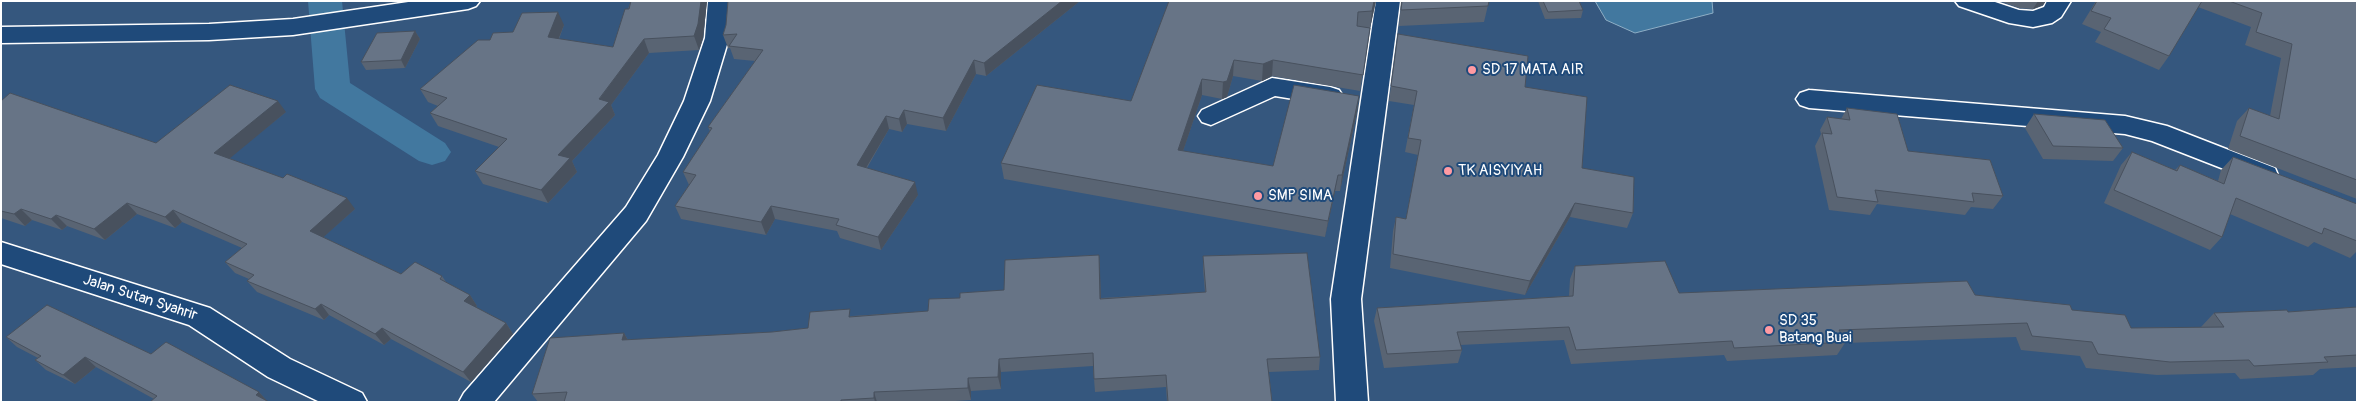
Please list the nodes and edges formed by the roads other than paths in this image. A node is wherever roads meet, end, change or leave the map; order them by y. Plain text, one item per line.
1 (468, 1) edge
2 (720, 1) edge
3 (1388, 1) edge
4 (1967, 1) edge
5 (2059, 1) edge
6 (1, 34) edge
7 (1809, 99) dead end
8 (1373, 104) junction
9 (1211, 116) dead end
10 (2292, 185) edge
11 (1, 253) edge
12 (351, 402) edge
13 (475, 402) edge
14 (1352, 402) edge

1 - 6 street
2 - 13 street
3 - 8 street
4 - 5 street
7 - 10 street
8 - 9 street
8 - 14 street
11 - 12 street, Jalan Sutan Syahrir

